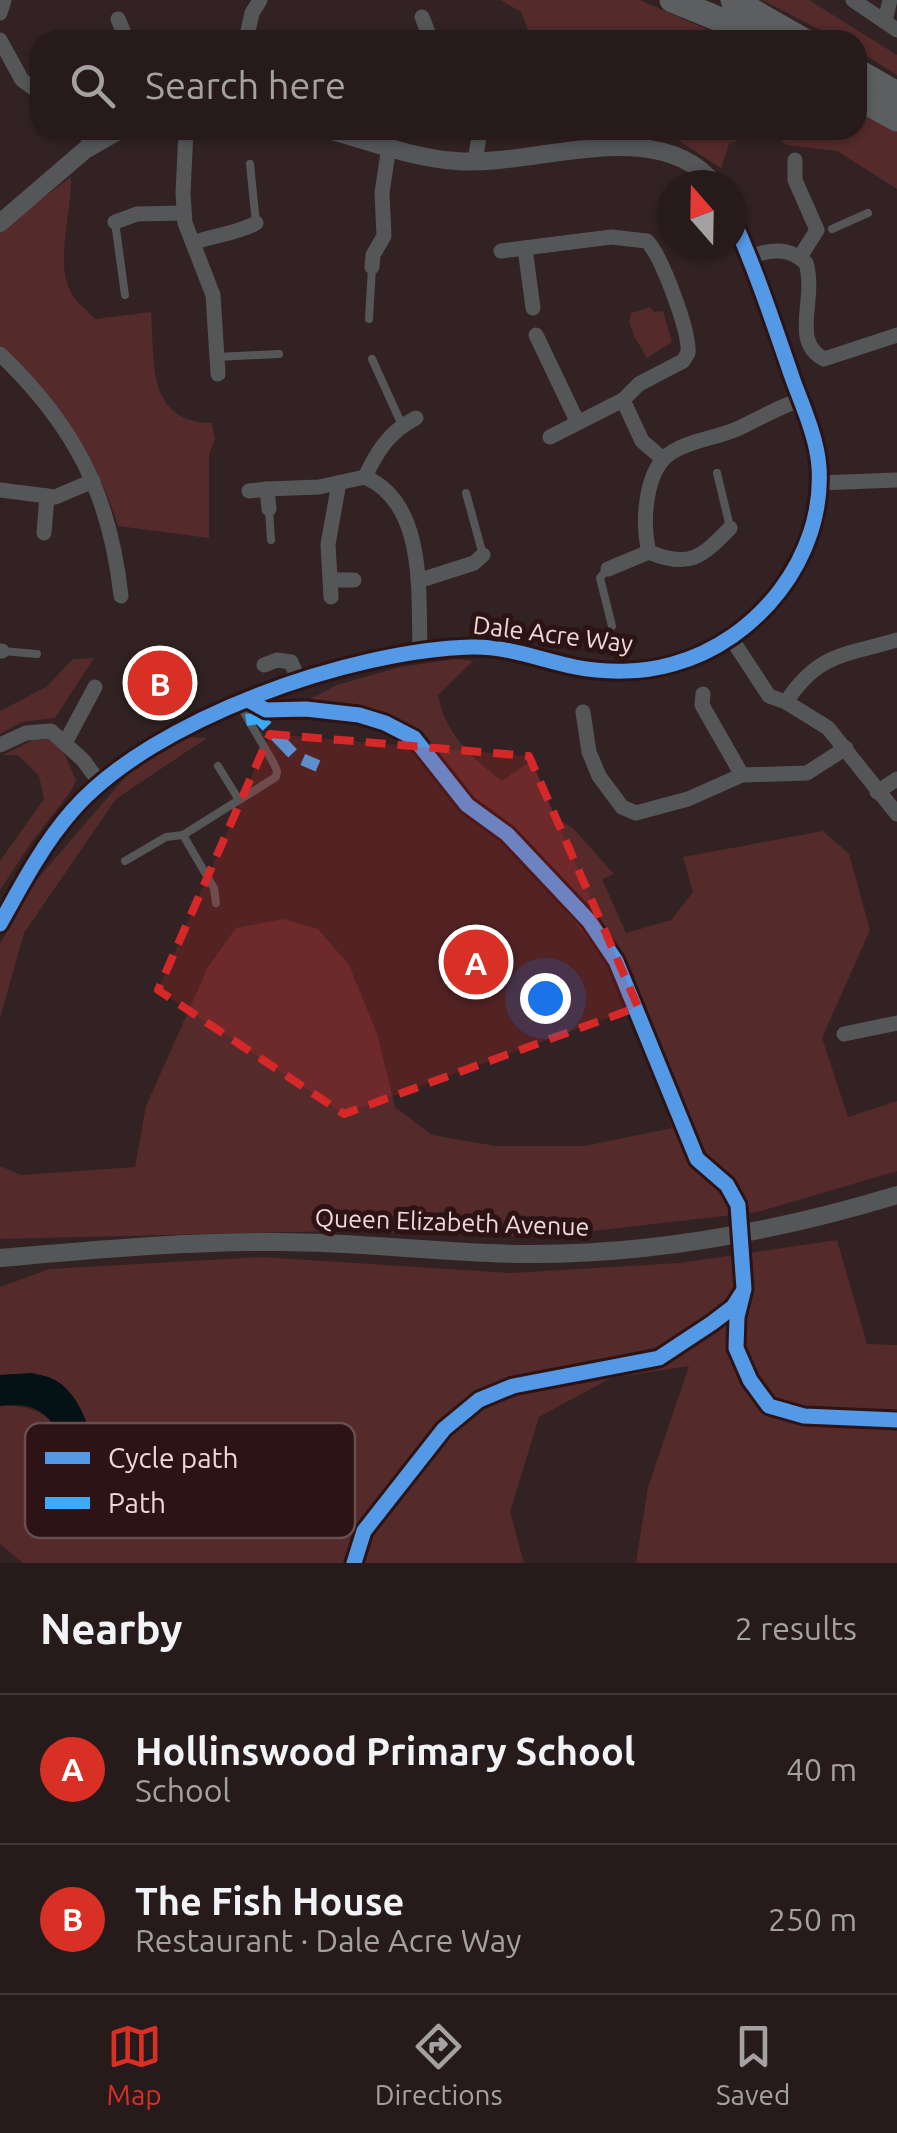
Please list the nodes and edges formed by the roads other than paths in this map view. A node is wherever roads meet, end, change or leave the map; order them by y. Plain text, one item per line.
1 (4, 0) edge
2 (260, 0) edge
3 (672, 0) edge
4 (732, 0) edge
5 (853, 0) edge
6 (890, 0) edge
7 (0, 13) edge
8 (422, 16) dead end
9 (118, 19) dead end
10 (891, 25) edge
11 (122, 30) edge
12 (248, 30) edge
13 (428, 30) edge
14 (740, 30) edge
15 (785, 30) edge
16 (0, 40) edge
17 (867, 77) edge
18 (30, 85) edge
19 (897, 94) edge
20 (867, 102) edge
21 (897, 119) edge
22 (85, 140) edge
23 (186, 140) edge
24 (366, 140) edge
25 (479, 140) edge
26 (389, 146) junction
27 (795, 160) dead end
28 (476, 162) junction
29 (250, 164) dead end
30 (700, 170) edge
31 (184, 213) junction
32 (868, 213) dead end
33 (115, 222) joint
34 (0, 223) edge
35 (256, 223) joint
36 (825, 230) junction
37 (193, 243) junction
38 (525, 248) junction
39 (747, 250) edge
40 (501, 251) dead end
41 (750, 257) junction
42 (800, 257) junction
43 (372, 267) joint
44 (125, 295) dead end
45 (533, 308) dead end
46 (370, 319) dead end
47 (897, 335) edge
48 (536, 336) dead end
49 (0, 354) edge
50 (278, 354) dead end
51 (372, 359) dead end
52 (217, 366) joint
53 (623, 400) junction
54 (800, 400) junction
55 (409, 421) joint
56 (577, 421) junction
57 (550, 437) dead end
58 (663, 459) junction
59 (717, 473) dead end
60 (365, 477) junction
61 (897, 480) edge
62 (93, 481) junction
63 (339, 483) junction
64 (818, 483) junction
65 (0, 490) edge
66 (268, 490) junction
67 (249, 491) dead end
68 (466, 493) dead end
69 (47, 496) junction
70 (268, 509) joint
71 (730, 528) joint
72 (44, 533) dead end
73 (271, 540) dead end
74 (649, 552) junction
75 (483, 555) joint
76 (608, 569) joint
77 (354, 580) dead end
78 (418, 581) junction
79 (121, 596) dead end
80 (612, 626) dead end
81 (731, 638) junction
82 (897, 640) edge
83 (1, 651) edge
84 (420, 652) junction
85 (37, 654) dead end
86 (264, 665) dead end
87 (299, 681) junction
88 (95, 687) dead end
89 (703, 694) dead end
90 (786, 702) junction
91 (239, 704) junction
92 (583, 712) dead end
93 (65, 743) junction
94 (0, 746) edge
95 (846, 748) junction
96 (218, 766) dead end
97 (742, 776) junction
98 (897, 778) edge
99 (100, 783) junction
100 (877, 792) junction
101 (239, 800) junction
102 (644, 811) junction
103 (897, 814) edge
104 (650, 830) dead end
105 (183, 835) junction
106 (126, 861) dead end
107 (216, 903) dead end
108 (0, 924) edge
109 (897, 1023) edge
110 (844, 1034) dead end
111 (897, 1195) edge
112 (0, 1258) edge

1 - 7 street
2 - 12 street
3 - 14 highway
4 - 15 highway
5 - 10 street
6 - 10 street
8 - 13 street
9 - 11 street
16 - 18 street
17 - 19 highway
20 - 21 highway
22 - 34 street
23 - 31 street
24 - 26 street
25 - 28 street
26 - 28 street
26 - 43 street
27 - 36 street
28 - 30 street
29 - 35 lane
31 - 33 street
31 - 37 street
32 - 36 lane
33 - 44 lane
35 - 37 street
36 - 42 street
37 - 52 street
38 - 40 street
38 - 45 street
38 - 53 street
39 - 41 street, Dale Acre Way
41 - 42 street
41 - 54 street, Dale Acre Way
42 - 47 street
43 - 46 lane
48 - 56 street
49 - 62 street
50 - 52 lane
51 - 55 lane
53 - 56 street
53 - 58 street
54 - 58 street
54 - 64 street, Dale Acre Way
55 - 60 street
56 - 57 street
58 - 74 street
59 - 71 lane
60 - 63 street
60 - 78 street
61 - 64 street
62 - 69 street
62 - 79 street
63 - 66 street
63 - 77 street
64 - 81 street, Dale Acre Way
65 - 69 street
66 - 67 street
66 - 70 street
68 - 75 lane
69 - 72 street
70 - 73 lane
71 - 74 street
74 - 76 street
75 - 78 street
76 - 80 lane
78 - 84 street
81 - 84 street, Dale Acre Way
81 - 90 street
82 - 90 street
83 - 85 lane
84 - 87 street, Dale Acre Way
86 - 87 street
87 - 91 street, Dale Acre Way
88 - 93 street
89 - 97 street
90 - 95 street
91 - 99 street, Dale Acre Way
91 - 101 lane
92 - 102 street
93 - 94 street
93 - 99 street
95 - 97 street
95 - 100 street
96 - 101 lane
97 - 102 street
98 - 100 street
99 - 108 street, Dale Acre Way
100 - 103 street
101 - 105 lane
102 - 104 street
105 - 106 lane
105 - 107 lane
109 - 110 street
111 - 112 street, Queen Elizabeth Avenue

